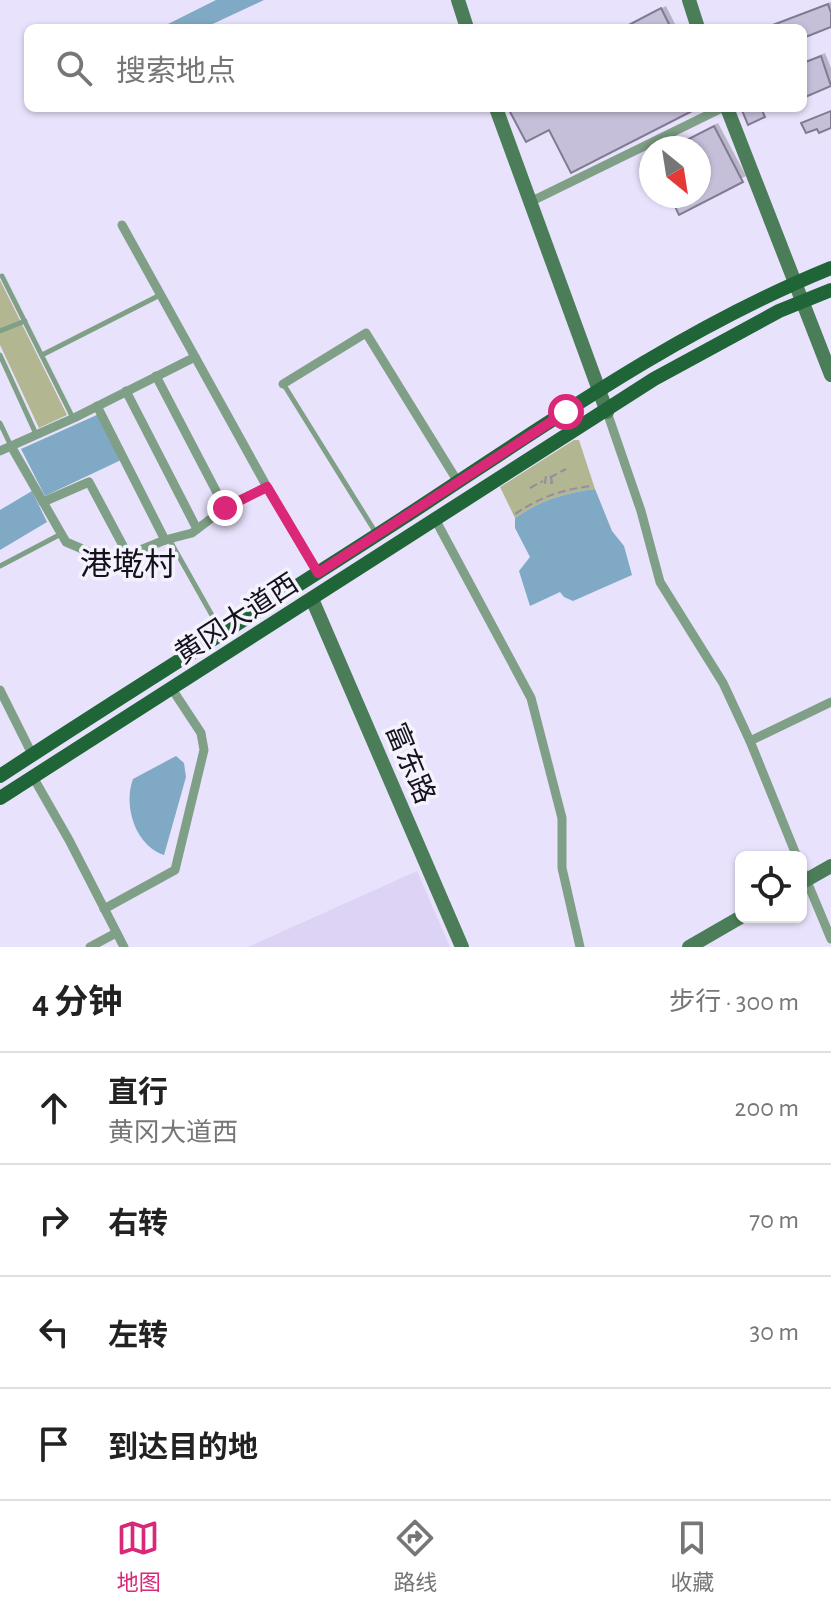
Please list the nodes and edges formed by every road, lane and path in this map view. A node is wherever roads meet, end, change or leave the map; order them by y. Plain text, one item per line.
1 (458, 0) edge
2 (689, 0) edge
3 (466, 24) edge
4 (697, 24) edge
5 (497, 112) edge
6 (717, 112) edge
7 (727, 112) edge
8 (530, 202) junction
9 (122, 225) dead end
10 (831, 268) edge
11 (2, 276) edge
12 (795, 283) junction
13 (831, 290) edge
14 (160, 294) junction
15 (802, 301) junction
16 (25, 321) junction
17 (0, 331) edge
18 (42, 355) junction
19 (195, 357) junction
20 (1, 358) edge
21 (831, 375) edge
22 (156, 376) junction
23 (283, 384) joint
24 (126, 391) junction
25 (599, 391) junction
26 (97, 406) junction
27 (607, 412) junction
28 (74, 418) junction
29 (0, 423) edge
30 (36, 435) junction
31 (11, 446) junction
32 (0, 451) edge
33 (566, 469) dead end
34 (551, 477) junction
35 (544, 480) junction
36 (458, 482) junction
37 (551, 484) junction
38 (592, 486) dead end
39 (267, 487) junction
40 (530, 488) dead end
41 (556, 492) junction
42 (43, 502) junction
43 (225, 508) junction
44 (515, 514) dead end
45 (435, 519) junction
46 (197, 529) junction
47 (62, 534) junction
48 (377, 535) junction
49 (167, 540) junction
50 (128, 555) junction
51 (0, 566) edge
52 (318, 573) junction
53 (312, 599) junction
54 (222, 634) junction
55 (172, 689) junction
56 (0, 690) edge
57 (831, 702) edge
58 (750, 741) junction
59 (32, 754) junction
60 (0, 776) edge
61 (33, 777) junction
62 (0, 798) edge
63 (795, 851) edge
64 (831, 866) edge
65 (807, 875) edge
66 (807, 885) edge
67 (104, 909) junction
68 (735, 920) edge
69 (116, 933) junction
70 (831, 939) edge
71 (90, 947) edge
72 (124, 947) edge
73 (462, 947) edge
74 (580, 947) edge
75 (689, 947) edge

1 - 3 street
2 - 4 street
5 - 8 street
6 - 8 street
7 - 12 street
8 - 25 street
9 - 14 street
10 - 12 main road, 黄冈大道西
11 - 16 lane
12 - 15 street
12 - 25 main road, 黄冈大道西
13 - 15 main road, 黄冈大道西
14 - 18 lane
14 - 19 street
15 - 21 street
15 - 27 main road, 黄冈大道西
16 - 17 lane
16 - 18 lane
18 - 28 lane
19 - 22 street
19 - 39 street
20 - 30 lane
22 - 24 street
22 - 43 street
23 - 36 street
23 - 48 lane
24 - 26 street
24 - 46 street
25 - 27 street
25 - 36 main road, 黄冈大道西
26 - 28 street
26 - 49 street
27 - 45 main road, 黄冈大道西
27 - 58 street
28 - 30 street
29 - 31 lane
30 - 31 street
31 - 32 street
31 - 42 street
33 - 34 path
34 - 35 path
34 - 37 path
35 - 37 path
35 - 40 path
36 - 48 main road, 黄冈大道西
37 - 41 path
38 - 41 path
39 - 43 street
39 - 52 street
41 - 44 path
42 - 47 street
42 - 50 street
43 - 46 street
45 - 53 main road, 黄冈大道西
45 - 74 street
46 - 49 street
47 - 50 street
47 - 51 lane
48 - 52 main road, 黄冈大道西
49 - 50 street
49 - 54 lane
52 - 54 main road, 黄冈大道西
53 - 55 main road, 黄冈大道西
53 - 73 street, 富东路
54 - 59 main road, 黄冈大道西
55 - 61 main road, 黄冈大道西
55 - 67 street
56 - 59 street
57 - 58 street
58 - 63 street
59 - 60 main road, 黄冈大道西
61 - 62 main road, 黄冈大道西
61 - 67 street
64 - 65 street
66 - 70 street
67 - 69 street
68 - 75 street
69 - 71 street
69 - 72 street

